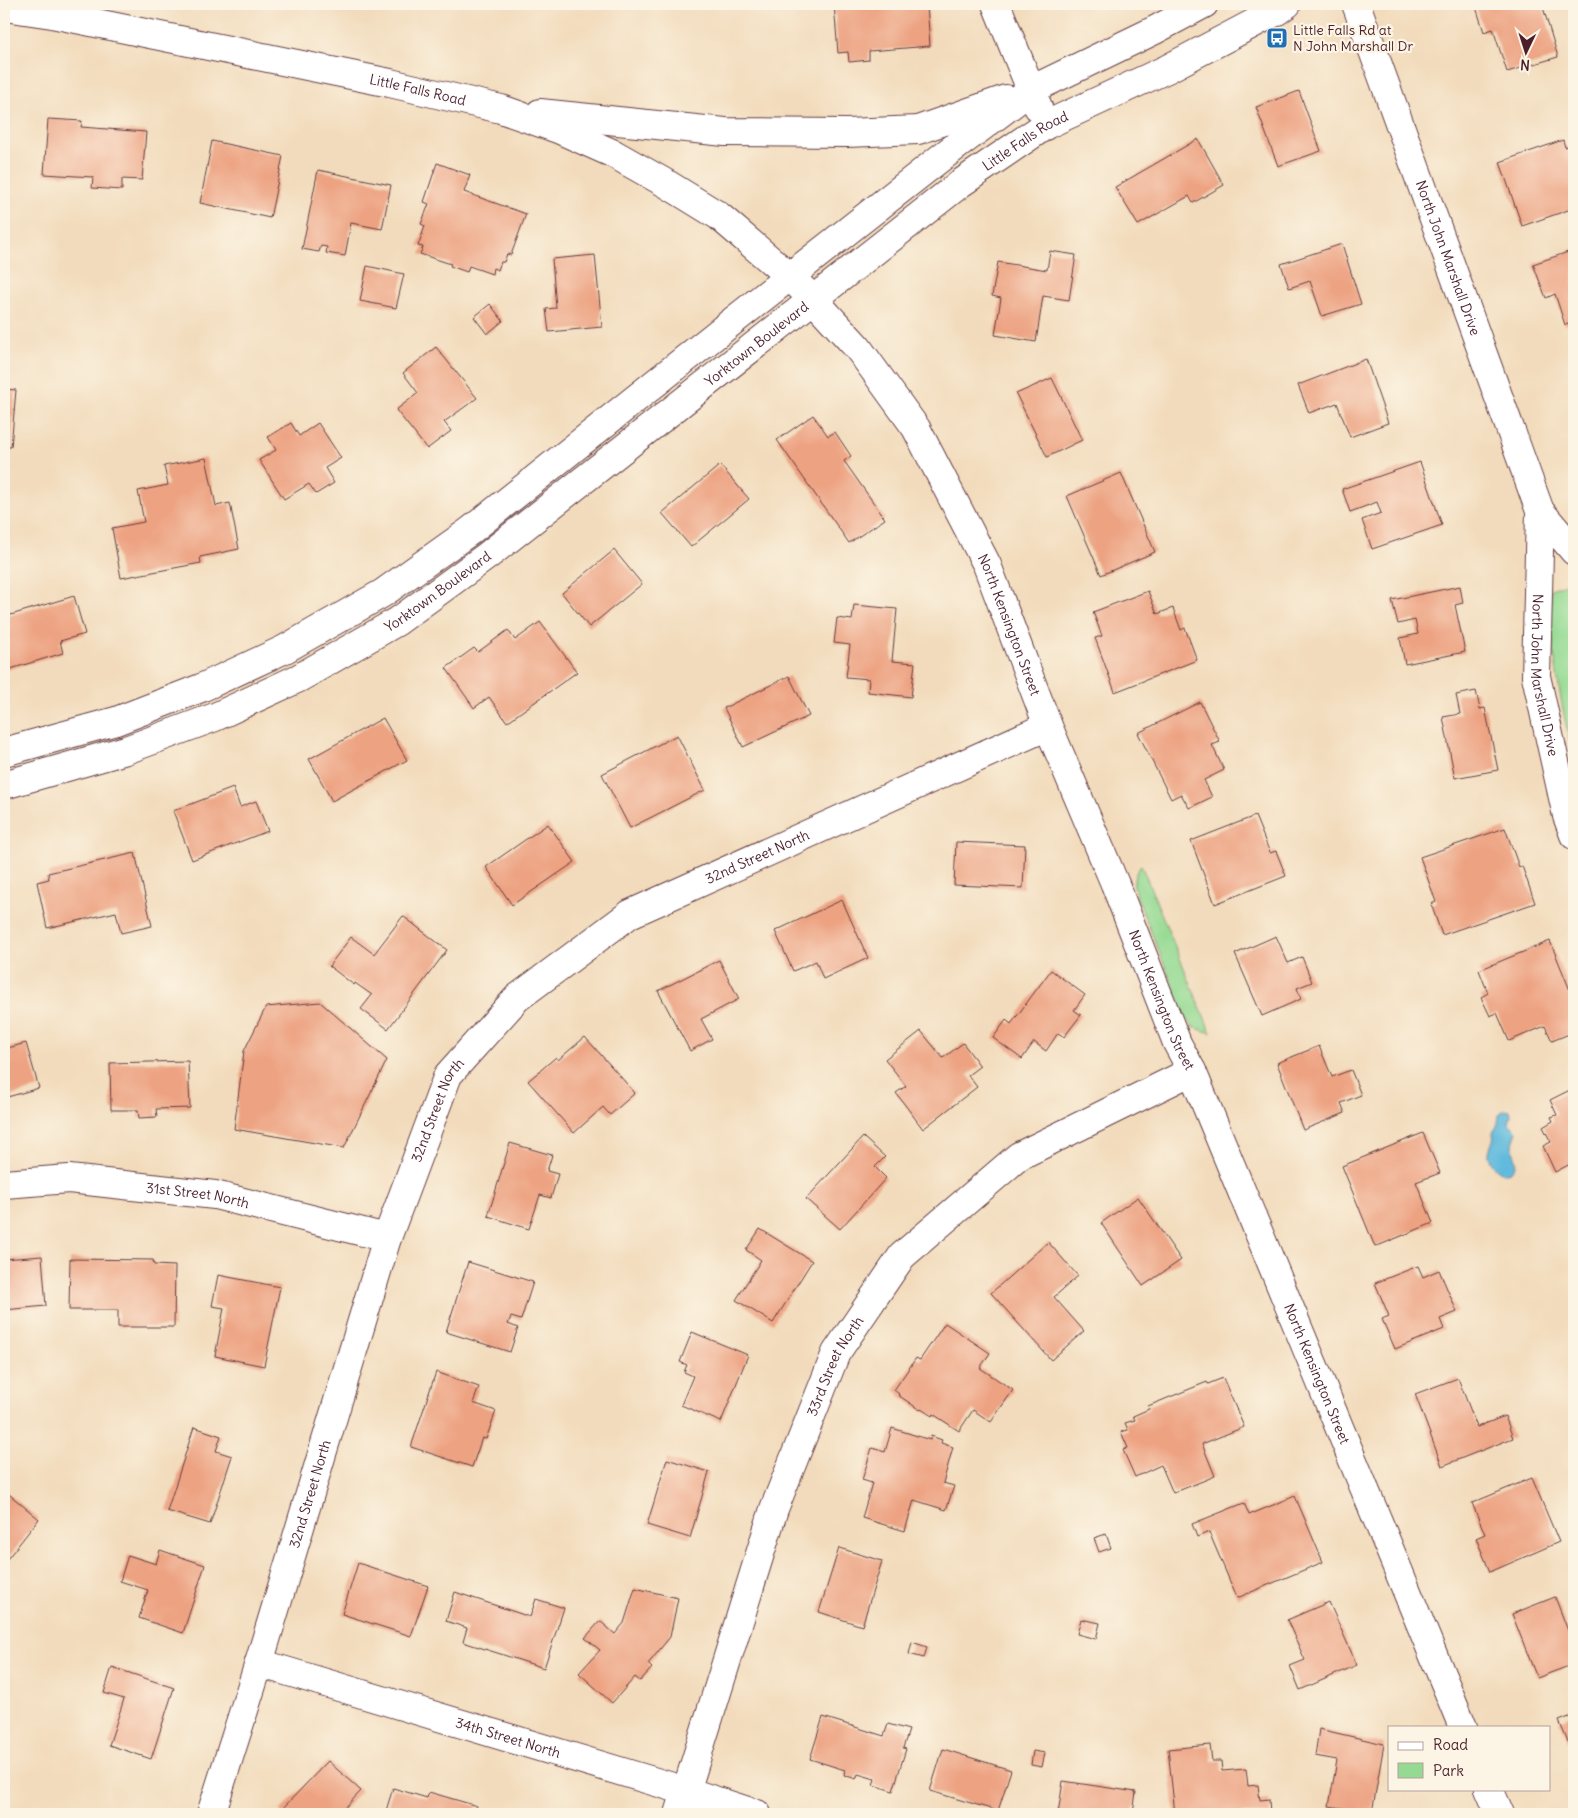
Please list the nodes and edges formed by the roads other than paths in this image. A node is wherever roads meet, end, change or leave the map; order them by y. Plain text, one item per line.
1 (996, 4) edge
2 (1204, 4) edge
3 (1287, 4) edge
4 (1356, 4) edge
5 (4, 7) edge
6 (53, 9) edge
7 (1031, 90) junction
8 (500, 109) junction
9 (1046, 125) junction
10 (790, 277) junction
11 (813, 299) junction
12 (1540, 511) junction
13 (1574, 551) edge
14 (1048, 726) junction
15 (4, 752) edge
16 (4, 785) edge
17 (1574, 835) edge
18 (1192, 1071) junction
19 (4, 1184) edge
20 (387, 1238) junction
21 (259, 1663) junction
22 (1464, 1726) edge
23 (1489, 1790) edge
24 (682, 1802) edge
25 (211, 1814) edge
26 (757, 1814) edge
27 (1500, 1814) edge

1 - 7 street
2 - 7 street
3 - 9 street, Little Falls Road
4 - 12 street, North John Marshall Drive
5 - 6 street, Little Falls Road
6 - 8 street, Little Falls Road
7 - 8 street
7 - 9 street
7 - 10 street
8 - 10 street, Little Falls Road
9 - 11 street, Little Falls Road
10 - 11 street, Little Falls Road
10 - 15 street
11 - 14 street, North Kensington Street
11 - 16 street, Yorktown Boulevard
12 - 13 street, North John Marshall Drive
12 - 17 street, North John Marshall Drive
14 - 18 street, North Kensington Street
14 - 20 street, 32nd Street North
18 - 22 street, North Kensington Street
18 - 24 street, 33rd Street North
19 - 20 street, 31st Street North
20 - 21 street, 32nd Street North
21 - 24 street, 34th Street North
21 - 25 street, 32nd Street North
23 - 27 street
24 - 26 street, 34th Street North

